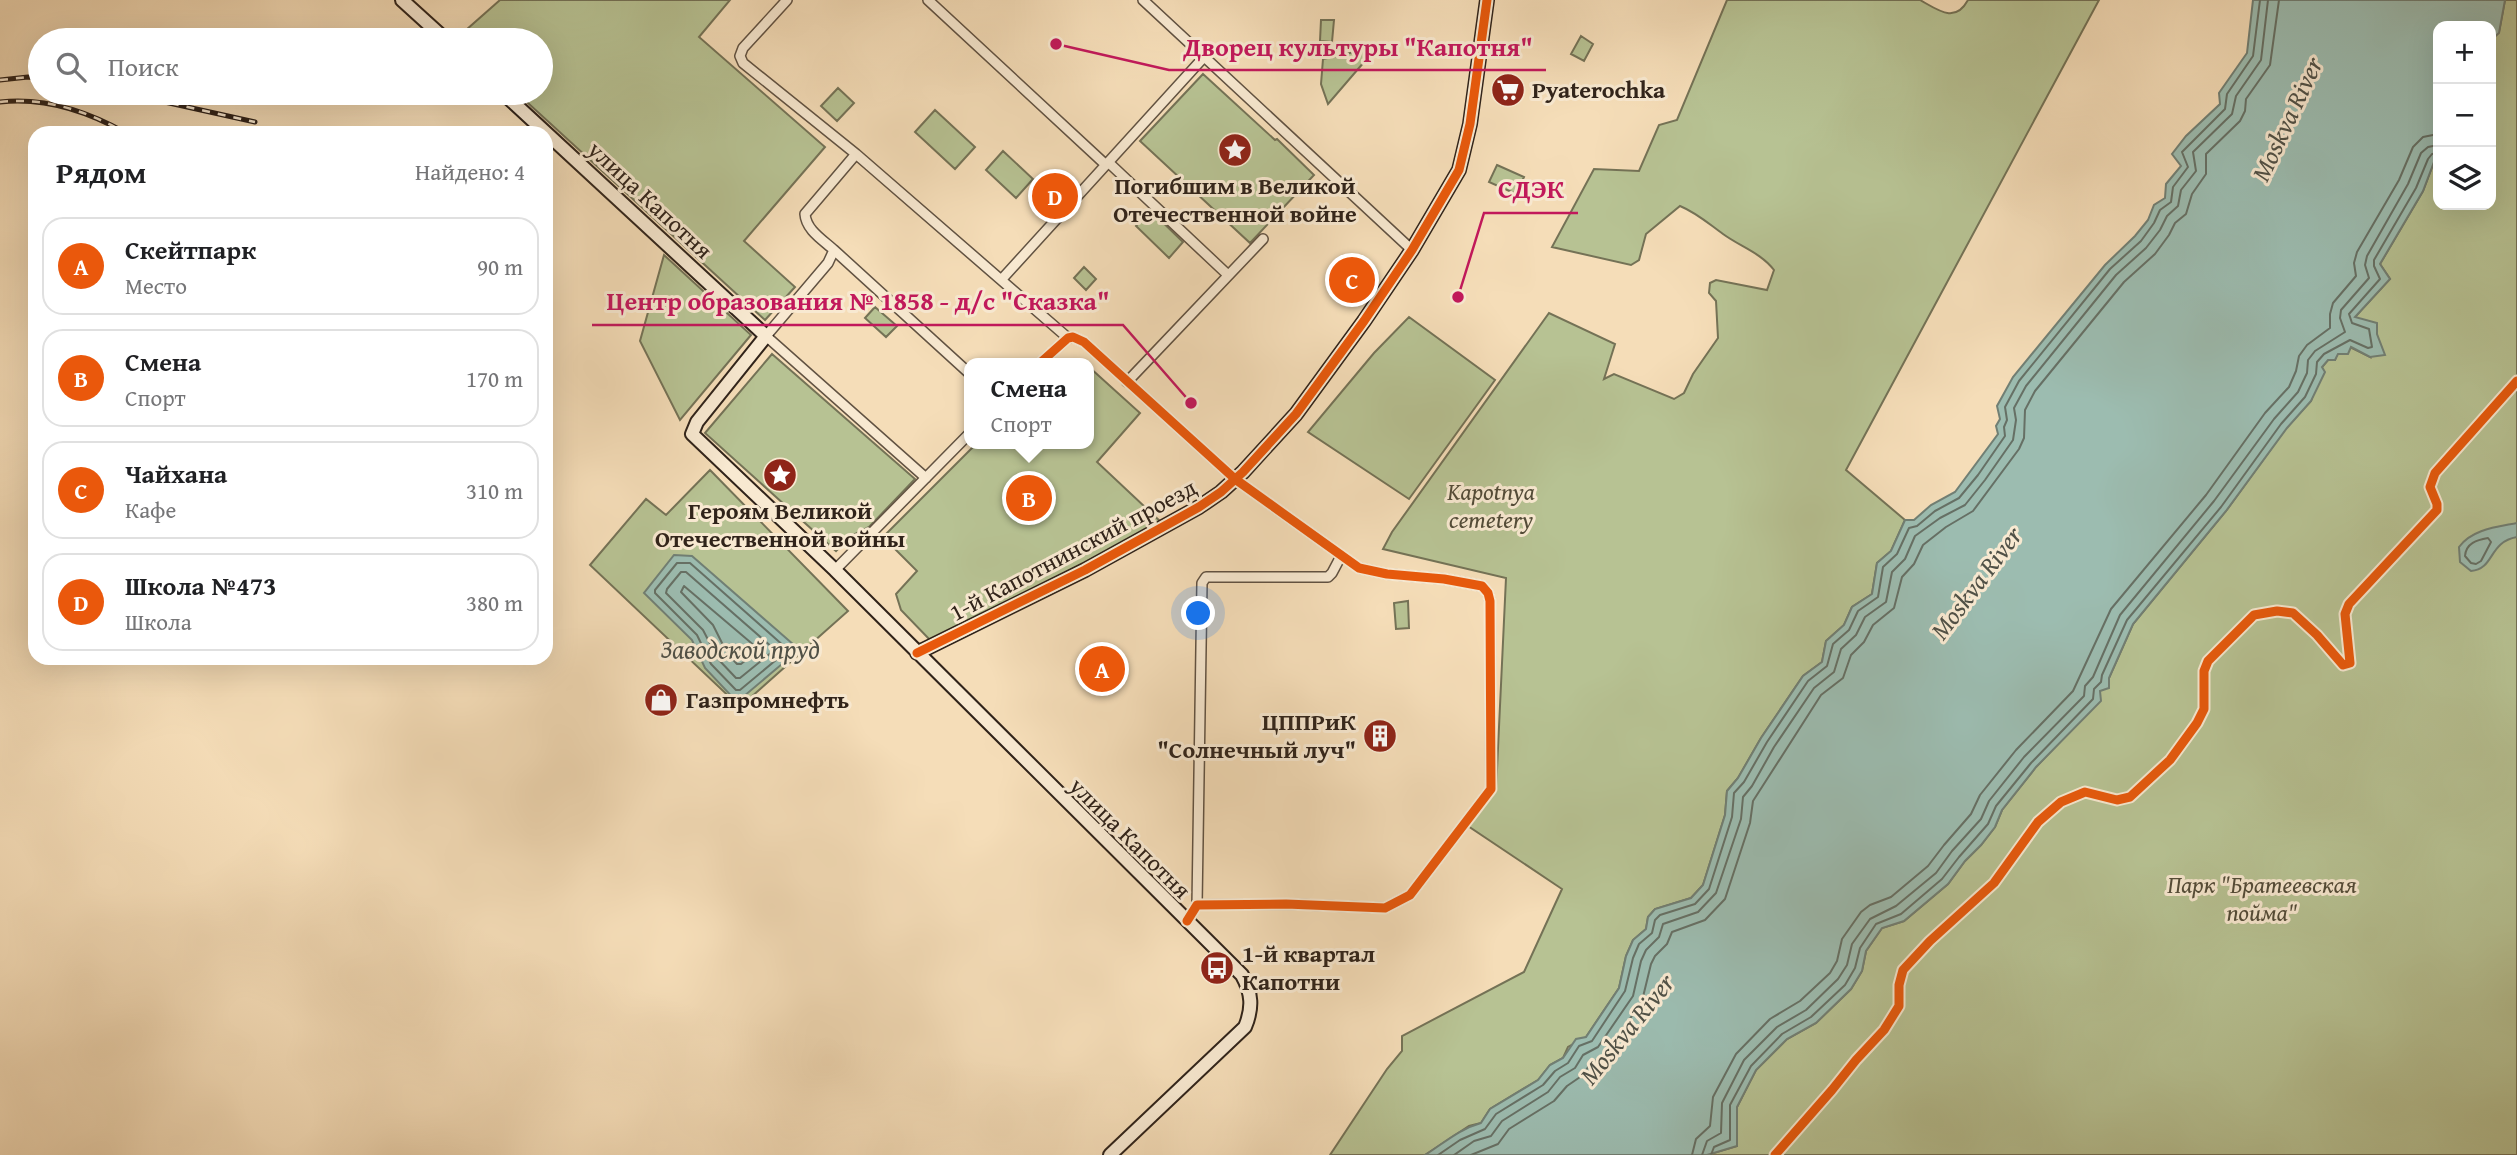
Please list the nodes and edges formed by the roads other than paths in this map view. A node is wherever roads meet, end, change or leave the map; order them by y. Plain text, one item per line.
1 (402, 0) edge
2 (787, 0) edge
3 (928, 0) edge
4 (1143, 0) edge
5 (1487, 0) edge
6 (433, 28) edge
7 (1204, 57) junction
8 (516, 105) edge
9 (539, 126) edge
10 (553, 139) edge
11 (856, 154) junction
12 (1107, 164) junction
13 (1263, 239) dead end
14 (834, 250) junction
15 (1412, 250) junction
16 (1228, 275) junction
17 (1002, 279) junction
18 (766, 336) junction
19 (1068, 338) junction
20 (1046, 358) edge
21 (964, 369) edge
22 (1127, 382) junction
23 (964, 439) edge
24 (926, 478) junction
25 (1235, 479) junction
26 (1341, 556) junction
27 (835, 570) junction
28 (917, 653) junction
29 (1197, 905) junction
30 (1187, 921) junction
31 (1110, 1155) edge

1 - 6 main road
2 - 11 street
3 - 12 street
4 - 7 street
5 - 15 main road, 1-й Капотнинский проезд
7 - 12 street
7 - 15 street
8 - 9 main road, улица Капотня
10 - 18 main road, улица Капотня
11 - 14 street
11 - 17 street
12 - 16 street
12 - 17 street
13 - 16 street
14 - 18 street
14 - 21 street
15 - 25 main road, 1-й Капотнинский проезд
16 - 22 street
17 - 19 street
18 - 24 street
18 - 27 main road, улица Капотня
19 - 20 street
19 - 22 street
22 - 25 street
23 - 24 street
24 - 27 street
25 - 26 street
25 - 28 main road, 1-й Капотнинский проезд
26 - 29 street
26 - 29 street
27 - 28 main road, улица Капотня
28 - 30 main road, улица Капотня
29 - 30 street
30 - 31 main road, улица Капотня

